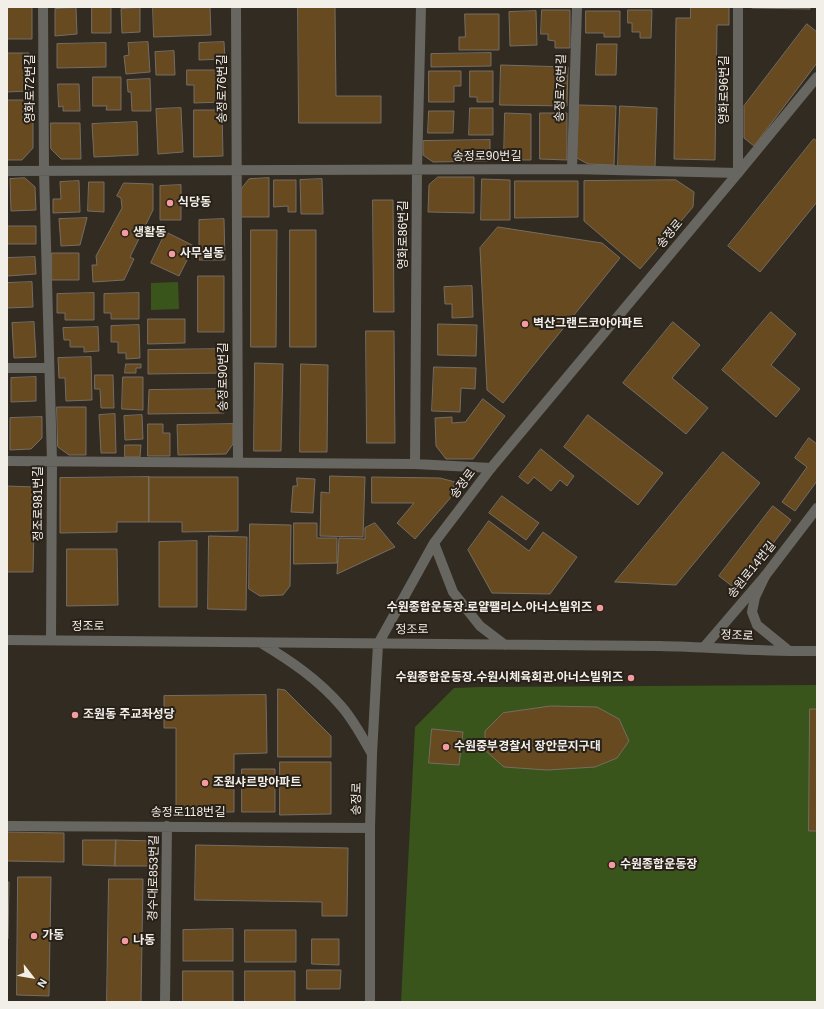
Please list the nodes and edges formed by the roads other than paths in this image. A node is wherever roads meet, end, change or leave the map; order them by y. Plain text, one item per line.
1 (43, 7) edge
2 (236, 7) edge
3 (421, 7) edge
4 (577, 7) edge
5 (738, 7) edge
6 (817, 77) edge
7 (572, 169) junction
8 (236, 170) junction
9 (417, 170) junction
10 (7, 171) edge
11 (44, 171) junction
12 (738, 173) junction
13 (7, 368) edge
14 (49, 368) junction
15 (7, 461) edge
16 (52, 462) junction
17 (238, 463) junction
18 (415, 464) junction
19 (490, 468) junction
20 (817, 508) edge
21 (434, 543) junction
22 (765, 576) junction
23 (7, 640) edge
24 (51, 640) junction
25 (260, 642) junction
26 (378, 644) junction
27 (505, 645) junction
28 (705, 646) junction
29 (817, 650) edge
30 (789, 651) junction
31 (372, 754) junction
32 (7, 826) edge
33 (167, 826) junction
34 (370, 828) junction
35 (165, 1002) edge
36 (370, 1002) edge

1 - 11 street, 영화로72번길
2 - 8 street, 송정로76번길
3 - 9 street, 영화로86번길
4 - 7 street, 송정로76번길
5 - 12 street, 영화로96번길
6 - 12 street, 송정로
7 - 9 street, 송정로90번길
7 - 12 street, 송정로90번길
8 - 9 street, 송정로90번길
8 - 11 street, 송정로90번길
8 - 17 street, 송정로90번길
9 - 18 street, 영화로86번길
10 - 11 street, 송정로90번길
11 - 14 street, 정조로981번길
12 - 19 street, 송정로
13 - 14 street
14 - 16 street, 정조로981번길
15 - 16 street
16 - 17 street
16 - 24 street, 정조로981번길
17 - 18 street
18 - 19 street
19 - 21 street, 송정로
20 - 22 street, 송원로14번길
21 - 26 street, 송정로
21 - 27 street
22 - 28 street, 송원로14번길
22 - 30 street
23 - 24 street, 정조로
24 - 25 street, 정조로
25 - 26 street, 정조로
25 - 31 street
26 - 27 street, 정조로
26 - 31 street, 송정로
27 - 28 street, 정조로
28 - 30 street, 정조로
29 - 30 street, 정조로
31 - 34 street, 송정로
32 - 33 street, 송정로118번길
33 - 34 street, 송정로118번길
33 - 35 street, 경수대로853번길
34 - 36 street, 송정로

